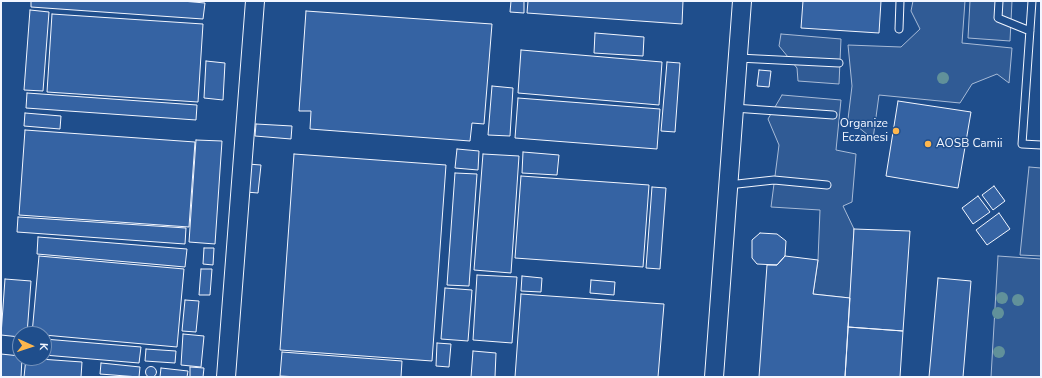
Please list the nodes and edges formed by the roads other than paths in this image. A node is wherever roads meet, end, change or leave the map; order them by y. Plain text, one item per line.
1 (255, 1) edge
2 (742, 1) edge
3 (900, 1) edge
4 (999, 1) edge
5 (1032, 1) edge
6 (899, 29) dead end
7 (1030, 31) junction
8 (738, 58) junction
9 (839, 63) dead end
10 (734, 108) junction
11 (833, 115) dead end
12 (1041, 145) edge
13 (827, 185) dead end
14 (728, 186) junction
15 (226, 377) edge
16 (714, 377) edge

1 - 15 street
2 - 8 street
3 - 6 lane
4 - 7 lane
5 - 7 lane
7 - 12 lane
8 - 9 lane
8 - 10 street
10 - 11 lane
10 - 14 street
13 - 14 lane
14 - 16 street

